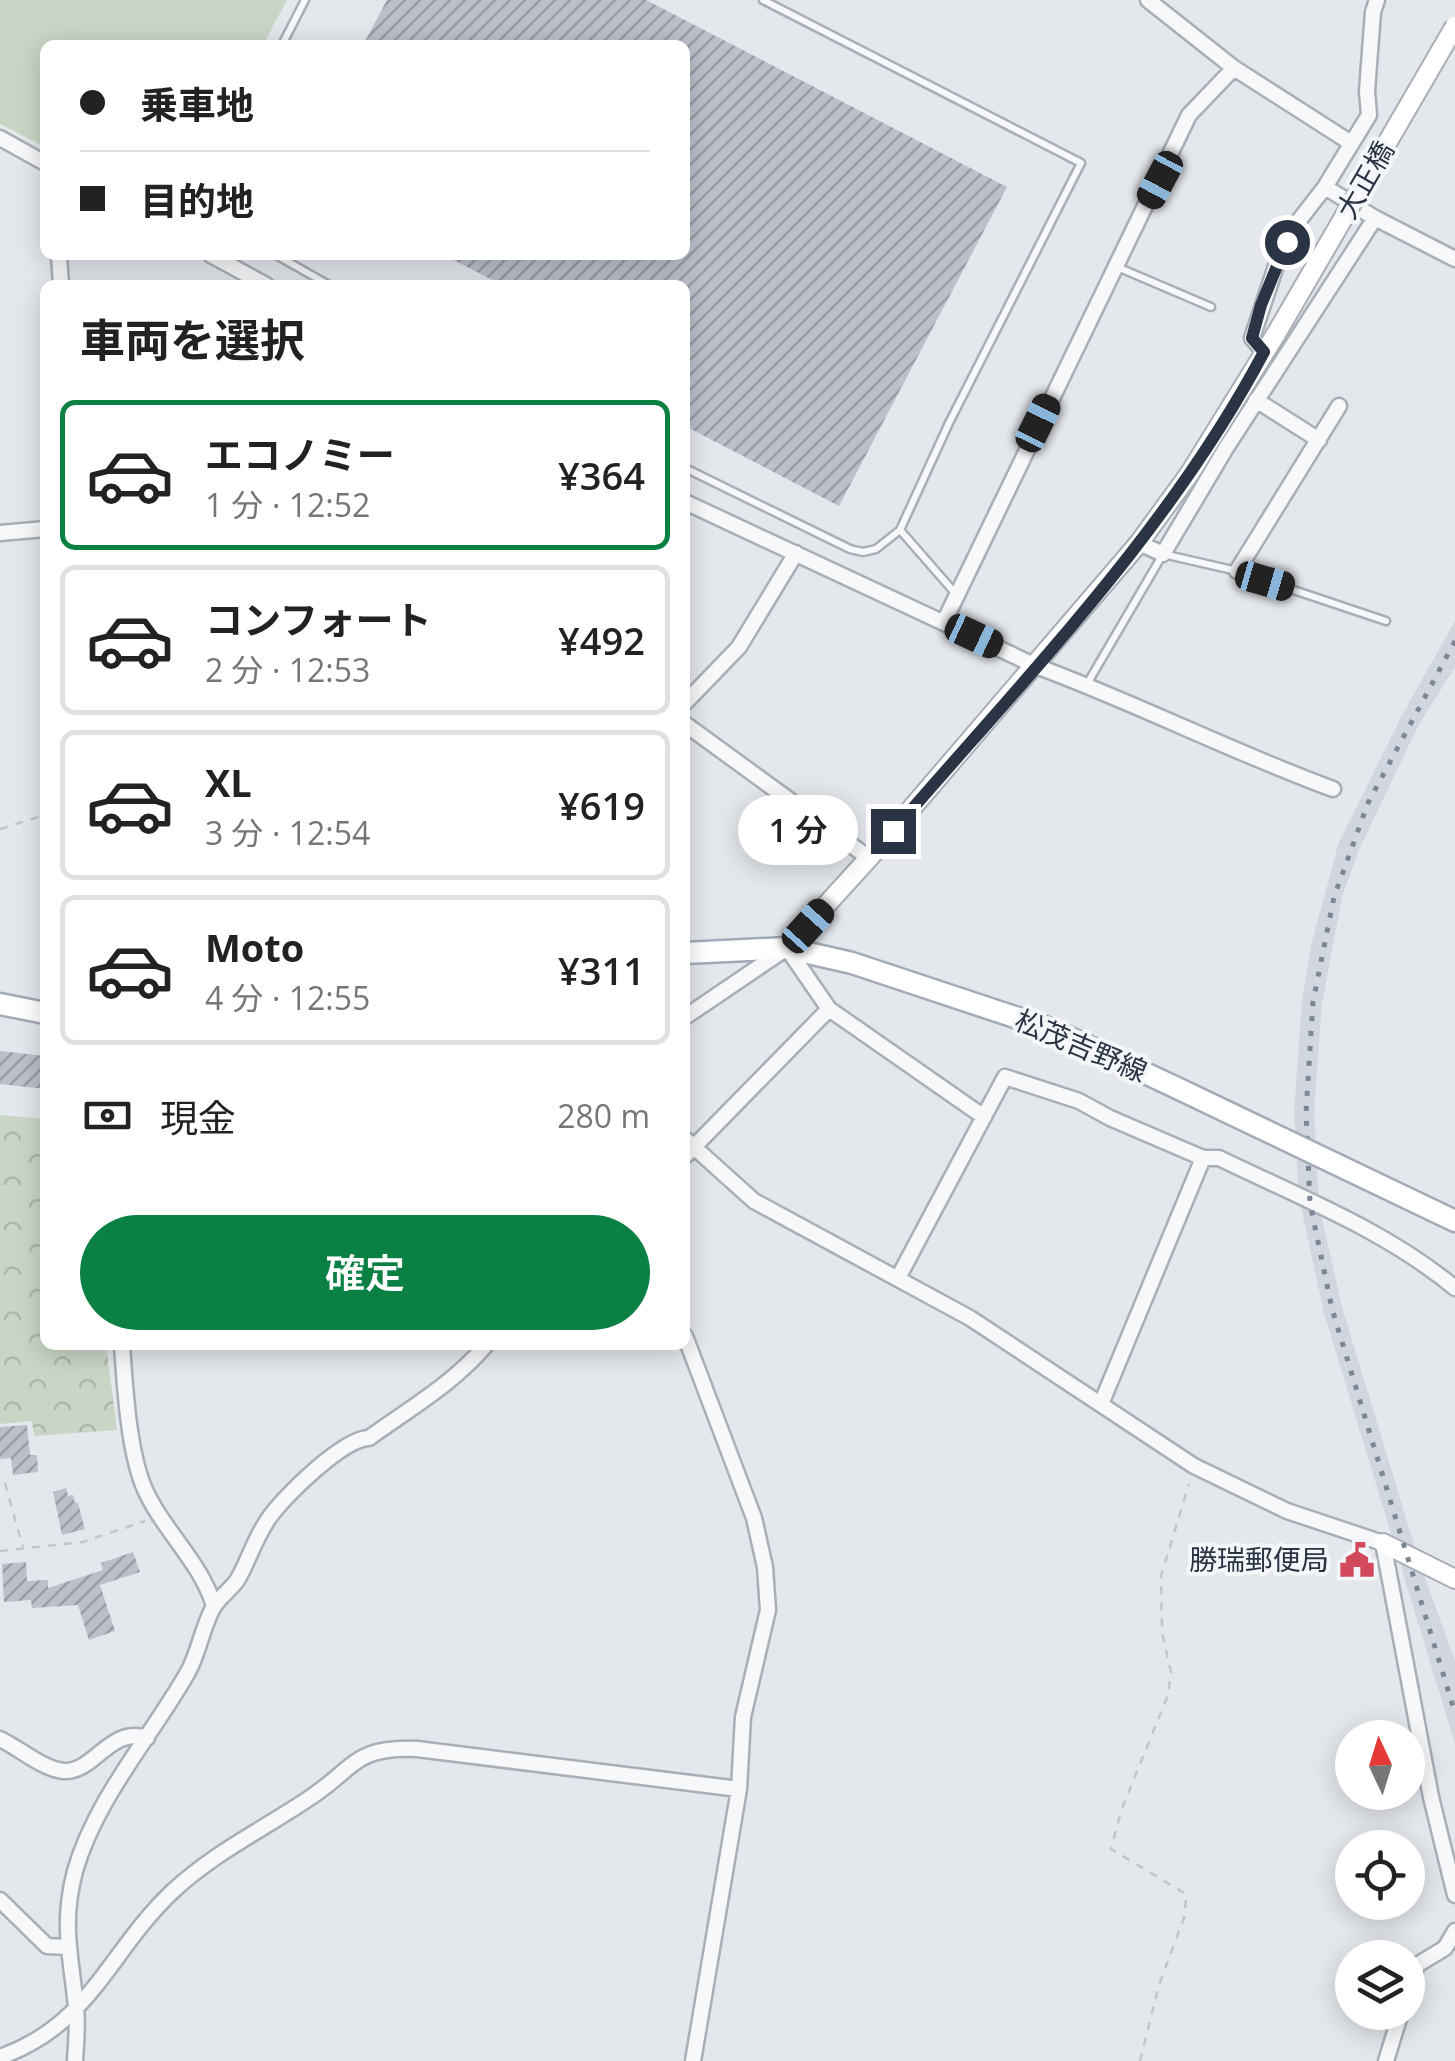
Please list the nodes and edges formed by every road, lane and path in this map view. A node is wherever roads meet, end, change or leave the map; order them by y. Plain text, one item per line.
1 (305, 0) edge
2 (762, 0) edge
3 (1148, 0) edge
4 (1378, 0) edge
5 (1455, 26) edge
6 (285, 40) edge
7 (1234, 68) junction
8 (0, 138) edge
9 (1351, 143) junction
10 (40, 160) edge
11 (1325, 187) junction
12 (1375, 218) junction
13 (1455, 259) edge
14 (220, 260) edge
15 (285, 260) edge
16 (1114, 266) junction
17 (257, 280) edge
18 (321, 280) edge
19 (1211, 308) dead end
20 (1264, 352) junction
21 (1256, 400) junction
22 (1339, 406) dead end
23 (1318, 440) junction
24 (690, 470) edge
25 (690, 504) edge
26 (40, 529) edge
27 (900, 530) junction
28 (0, 533) edge
29 (1139, 543) junction
30 (796, 554) junction
31 (1162, 554) junction
32 (1237, 571) junction
33 (956, 594) junction
34 (1386, 621) dead end
35 (944, 622) junction
36 (1036, 666) junction
37 (1087, 685) junction
38 (690, 698) edge
39 (690, 728) edge
40 (1334, 789) dead end
41 (40, 816) edge
42 (0, 829) edge
43 (869, 858) junction
44 (787, 948) junction
45 (690, 953) edge
46 (0, 1004) edge
47 (829, 1009) junction
48 (40, 1011) edge
49 (690, 1014) edge
50 (984, 1117) junction
51 (690, 1146) edge
52 (690, 1148) edge
53 (1203, 1158) junction
54 (1455, 1221) edge
55 (898, 1278) junction
56 (1455, 1288) edge
57 (690, 1349) edge
58 (123, 1350) edge
59 (482, 1350) edge
60 (1100, 1404) junction
61 (1194, 1466) junction
62 (5, 1483) dead end
63 (161, 1515) junction
64 (1383, 1542) junction
65 (23, 1548) junction
66 (0, 1550) edge
67 (1455, 1580) edge
68 (214, 1606) junction
69 (147, 1738) junction
70 (0, 1739) edge
71 (739, 1788) junction
72 (1455, 1896) edge
73 (0, 1900) edge
74 (1455, 1931) edge
75 (66, 1947) junction
76 (1425, 1960) edge
77 (76, 2008) junction
78 (1395, 2030) edge
79 (0, 2057) edge
80 (75, 2061) edge
81 (693, 2061) edge
82 (1140, 2061) edge
83 (1386, 2061) edge

1 - 6 lane
2 - 27 lane
3 - 7 street
4 - 9 street
5 - 20 street, 大正橋, bridge
7 - 9 street
7 - 16 street
8 - 10 street
9 - 11 street
11 - 12 street
11 - 20 street
12 - 13 street
12 - 21 street
14 - 17 street
15 - 18 lane
16 - 19 lane
16 - 33 street
20 - 29 street, 大正橋
21 - 23 street
21 - 31 street
22 - 23 street
23 - 32 street
24 - 27 lane
25 - 30 street
26 - 28 street
27 - 33 lane
29 - 31 street
29 - 36 street, 大正橋
30 - 35 street
30 - 38 street
31 - 32 lane
31 - 37 lane
32 - 34 lane
33 - 35 street
35 - 36 street
36 - 37 street
36 - 43 street, 大正橋
37 - 40 street
39 - 43 street
41 - 42 path
43 - 44 street, 大正橋
44 - 45 main road, 松茂吉野線
44 - 47 street
44 - 49 street
44 - 54 main road, 松茂吉野線, bridge
46 - 48 main road
47 - 50 street
47 - 51 street
50 - 53 street
50 - 55 street
52 - 55 street
53 - 56 street
53 - 60 street
55 - 60 street
57 - 71 street
58 - 63 street
59 - 68 street
60 - 61 street
61 - 64 street
61 - 82 path
62 - 65 path
63 - 65 path
63 - 68 street
64 - 67 street
64 - 72 street
65 - 66 path
68 - 69 street
69 - 70 street
69 - 75 street
71 - 77 street
71 - 81 street
73 - 75 street
74 - 76 street
75 - 77 street
77 - 79 street
77 - 80 street
78 - 83 street

